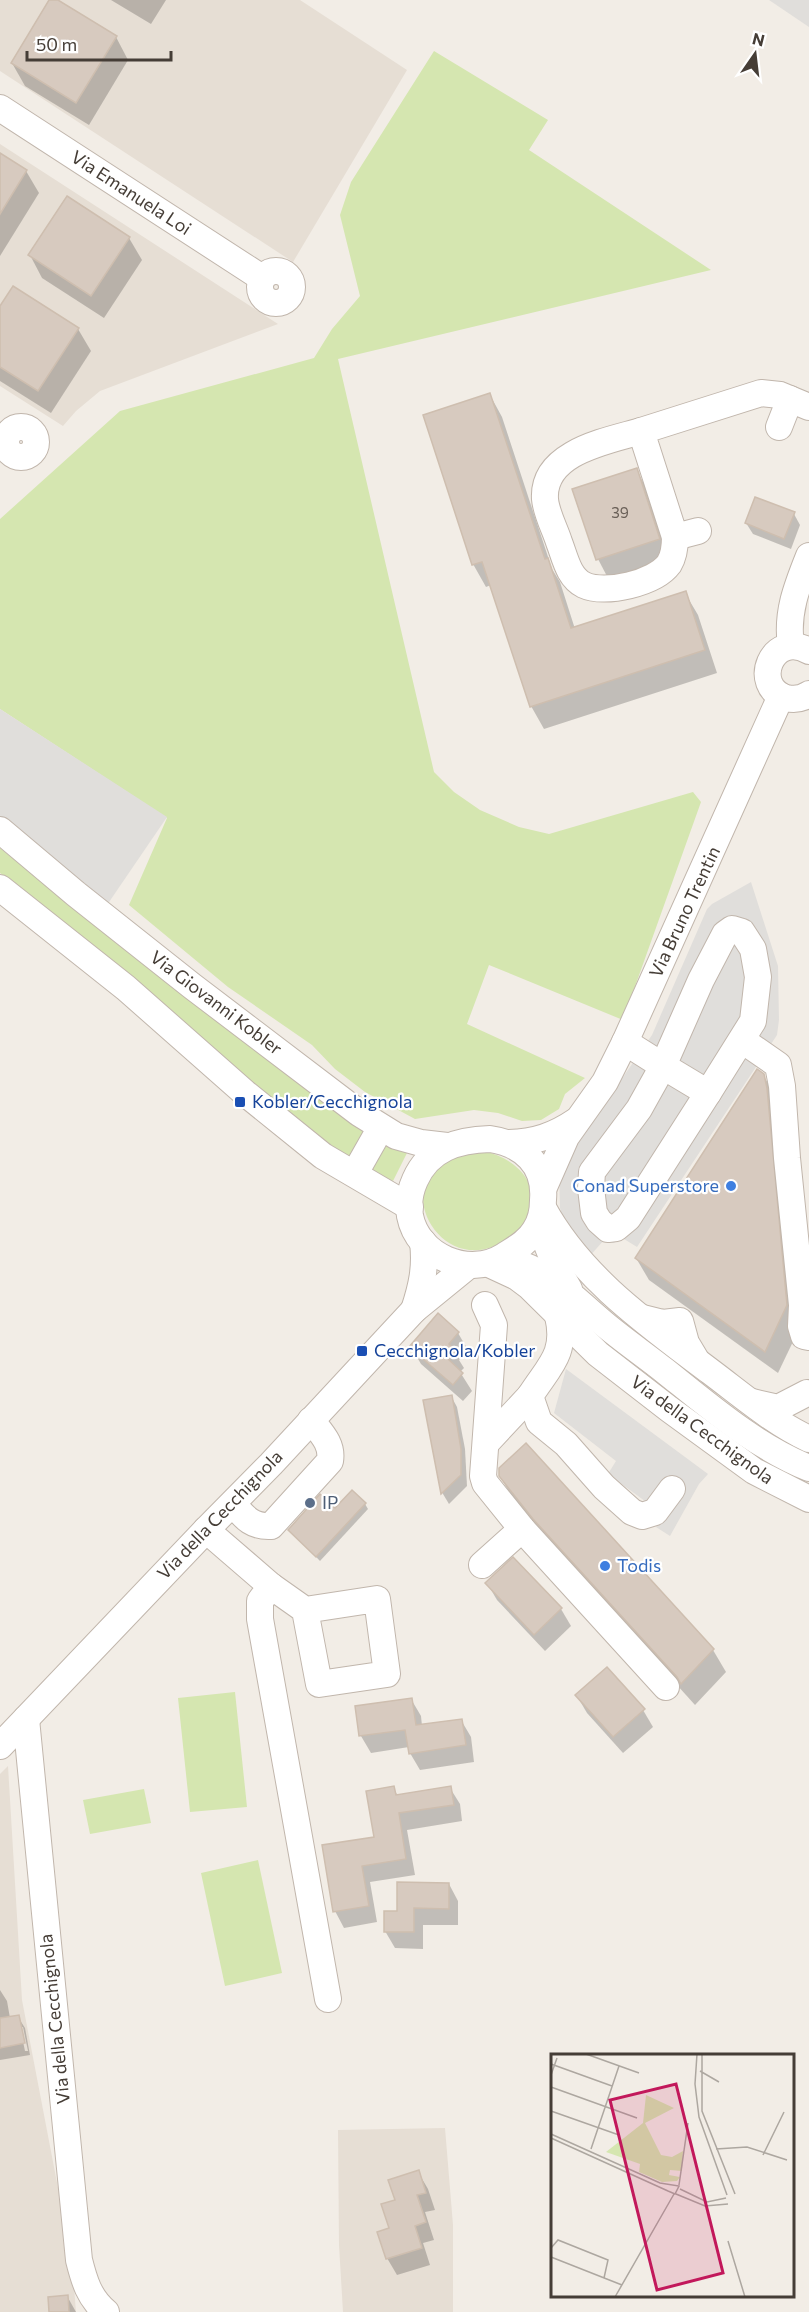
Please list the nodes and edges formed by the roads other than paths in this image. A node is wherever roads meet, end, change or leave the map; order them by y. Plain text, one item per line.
1 (0, 108) edge
2 (262, 278) dead end
3 (799, 403) edge
4 (779, 427) dead end
5 (641, 430) junction
6 (809, 556) edge
7 (800, 649) edge
8 (809, 694) edge
9 (781, 696) junction
10 (0, 830) edge
11 (0, 888) edge
12 (742, 1040) junction
13 (625, 1042) junction
14 (663, 1066) junction
15 (708, 1093) junction
16 (576, 1121) junction
17 (376, 1136) dead end
18 (509, 1143) junction
19 (447, 1146) junction
20 (359, 1166) dead end
21 (542, 1206) junction
22 (410, 1207) junction
23 (423, 1242) junction
24 (485, 1263) junction
25 (571, 1293) junction
26 (485, 1305) dead end
27 (414, 1310) junction
28 (558, 1316) junction
29 (809, 1337) edge
30 (560, 1348) junction
31 (598, 1354) junction
32 (530, 1396) junction
33 (808, 1399) edge
34 (748, 1400) junction
35 (311, 1420) junction
36 (809, 1439) edge
37 (487, 1442) junction
38 (809, 1468) edge
39 (672, 1489) dead end
40 (809, 1499) edge
41 (233, 1504) junction
42 (522, 1529) junction
43 (206, 1530) junction
44 (482, 1565) dead end
45 (271, 1586) junction
46 (305, 1610) dead end
47 (666, 1687) dead end
48 (26, 1719) junction
49 (0, 1746) edge
50 (328, 1999) dead end
51 (105, 2312) edge

1 - 2 street, Via Emanuela Loi
3 - 4 street
3 - 5 street
5 - 5 street
6 - 7 street
7 - 9 street
8 - 9 street
9 - 13 street, Via Bruno Trentin
10 - 19 street, Via Giovanni Kobler
11 - 22 street
12 - 14 street
12 - 15 street
12 - 29 street
13 - 14 street
13 - 16 street, Via Bruno Trentin
14 - 15 street
14 - 15 street
16 - 18 street, Via Bruno Trentin
16 - 21 street, Via Bruno Trentin
17 - 20 street
18 - 19 street
18 - 21 street
19 - 22 street
21 - 24 street
21 - 25 street, Via della Cecchignola
21 - 34 street
22 - 23 street
23 - 24 street
23 - 27 street, Via della Cecchignola
24 - 25 street, Via della Cecchignola
24 - 27 street, Via della Cecchignola
24 - 28 street, Via della Cecchignola
25 - 38 street, Via della Cecchignola
26 - 37 street
27 - 35 street, Via della Cecchignola
28 - 30 street
28 - 31 street, Via della Cecchignola
30 - 31 street
30 - 32 street
31 - 40 street, Via della Cecchignola
32 - 37 street
32 - 39 street
33 - 34 street
34 - 36 street
35 - 41 street, Via della Cecchignola
35 - 41 street
37 - 42 street
41 - 43 street, Via della Cecchignola
42 - 44 street
42 - 47 street
43 - 45 street
43 - 48 street, Via della Cecchignola
45 - 46 street
45 - 50 street
48 - 49 street, Via della Cecchignola
48 - 51 street, Via della Cecchignola

